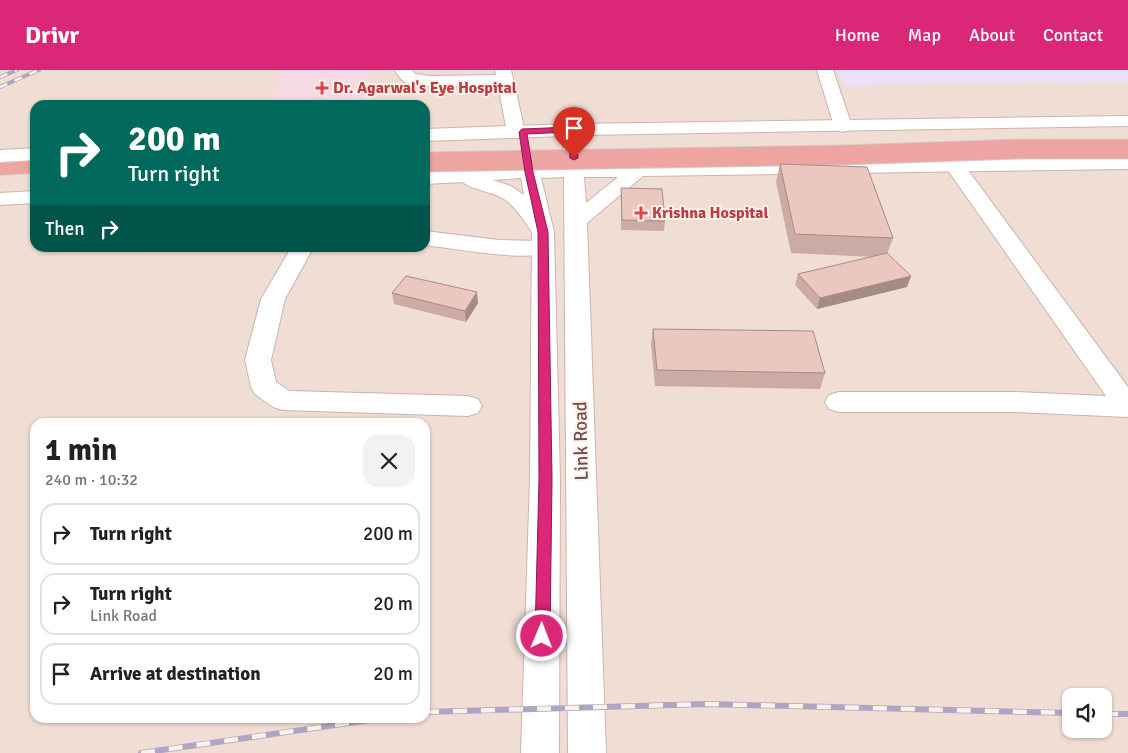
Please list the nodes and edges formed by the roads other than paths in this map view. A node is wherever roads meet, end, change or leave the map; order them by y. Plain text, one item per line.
1 (403, 70) edge
2 (825, 70) edge
3 (504, 75) edge
4 (1128, 121) edge
5 (901, 124) junction
6 (842, 126) junction
7 (572, 130) junction
8 (519, 132) junction
9 (430, 135) edge
10 (1128, 136) edge
11 (430, 148) edge
12 (1128, 149) edge
13 (30, 154) edge
14 (0, 156) edge
15 (430, 162) edge
16 (1128, 163) edge
17 (927, 166) junction
18 (955, 166) junction
19 (30, 167) edge
20 (0, 170) edge
21 (638, 170) junction
22 (574, 171) junction
23 (529, 172) junction
24 (455, 176) junction
25 (430, 178) edge
26 (30, 184) edge
27 (0, 185) edge
28 (30, 197) edge
29 (0, 199) edge
30 (576, 221) junction
31 (430, 239) edge
32 (543, 240) junction
33 (300, 252) edge
34 (839, 402) dead end
35 (468, 406) dead end
36 (1128, 407) edge
37 (540, 753) edge
38 (587, 753) edge

1 - 3 main road
2 - 6 main road
3 - 8 main road, Link Road
4 - 5 main road
5 - 6 main road
5 - 17 main road
6 - 7 main road
7 - 8 main road
7 - 22 main road, Link Road
8 - 9 main road
8 - 23 main road, Link Road
10 - 11 highway
12 - 15 highway, bridge
13 - 14 main road
16 - 18 main road
17 - 18 main road
17 - 21 main road
18 - 36 main road
19 - 20 highway
21 - 22 main road
21 - 30 main road
22 - 23 main road
22 - 30 main road, Link Road
23 - 24 main road
23 - 32 main road, Link Road
24 - 25 main road
24 - 32 main road
26 - 27 highway
28 - 29 main road
30 - 38 main road, Link Road
31 - 32 main road
32 - 37 main road, Link Road
33 - 35 main road
34 - 36 main road

